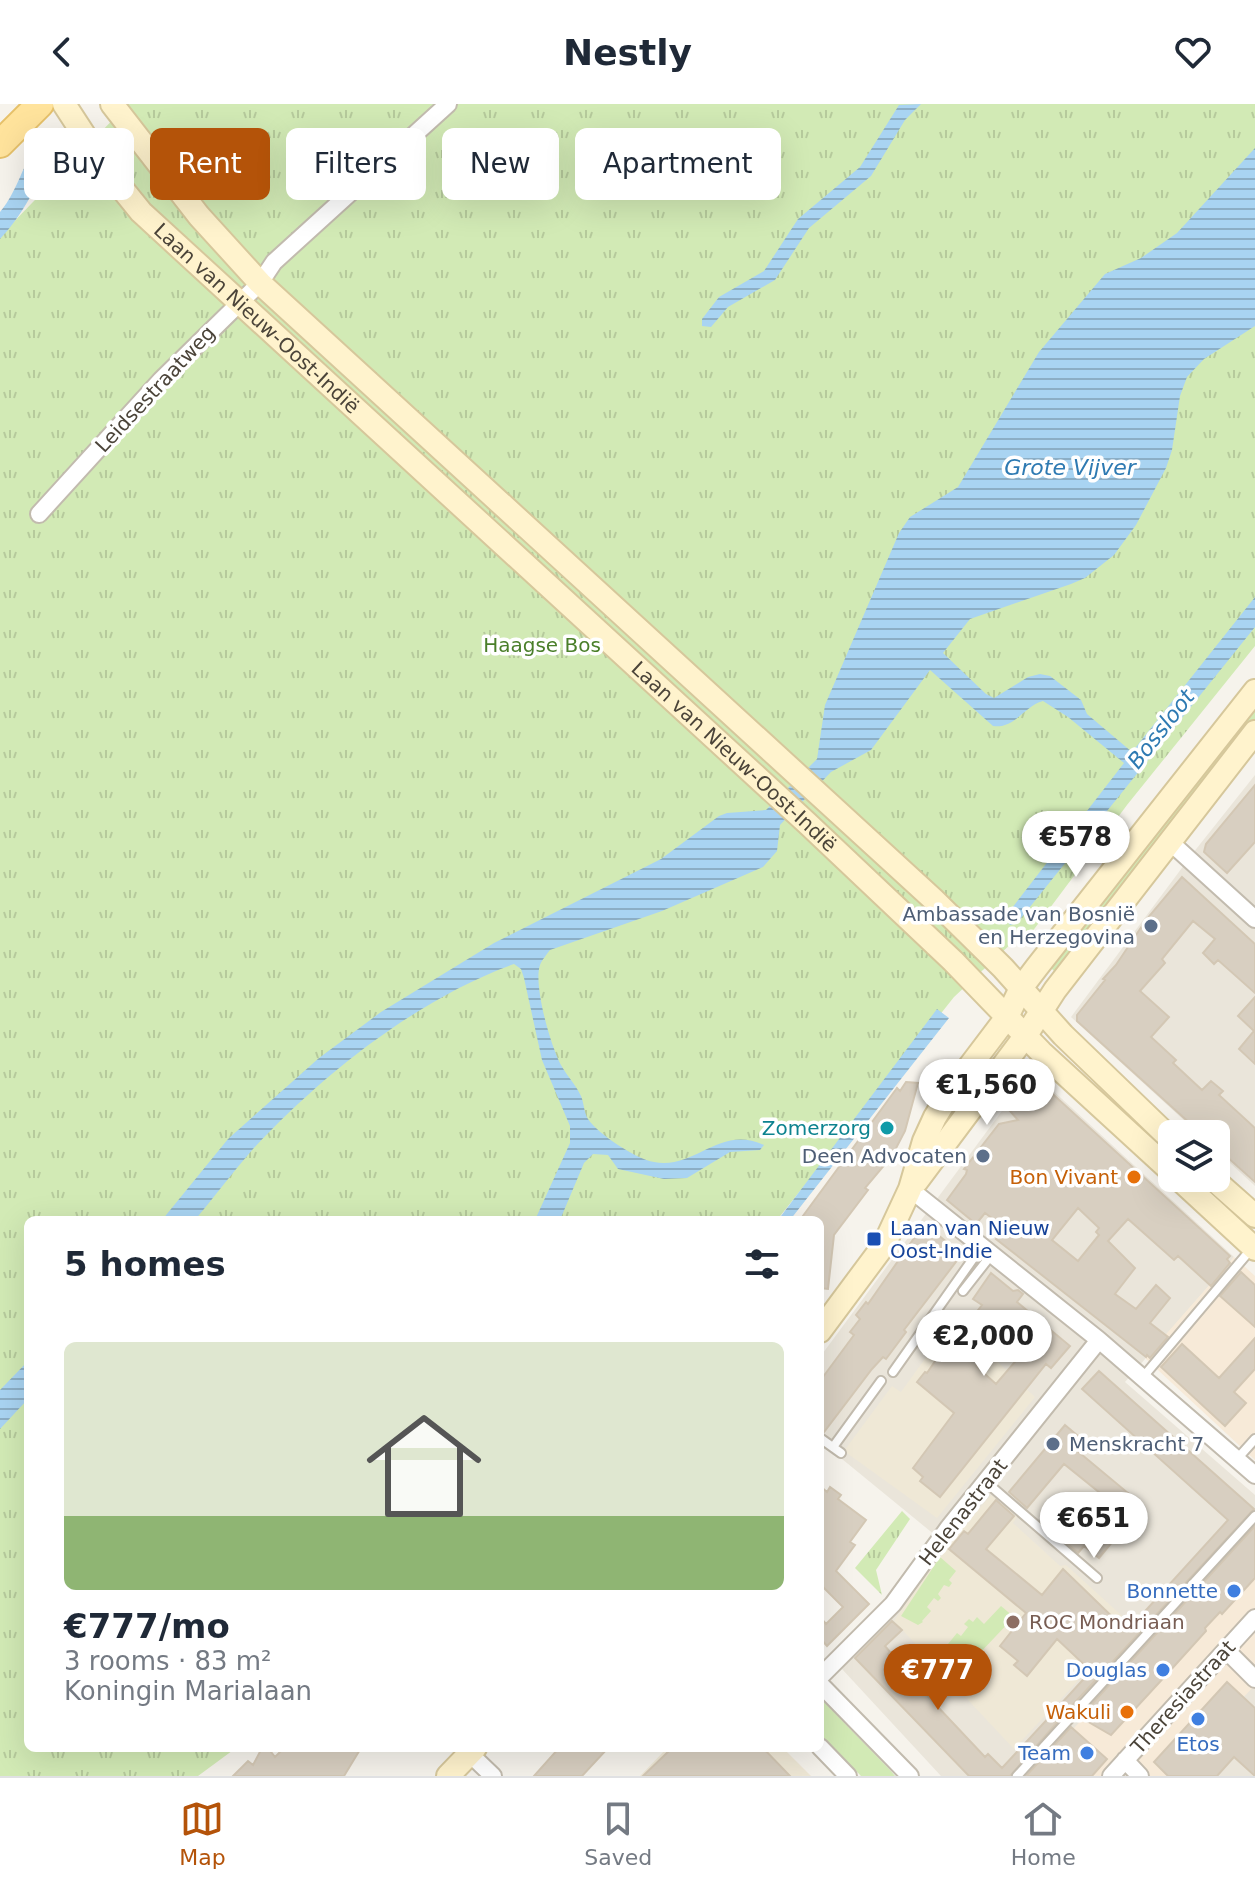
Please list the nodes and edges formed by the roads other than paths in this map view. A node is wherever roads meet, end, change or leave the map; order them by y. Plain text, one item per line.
1 (40, 104) edge
2 (64, 104) edge
3 (112, 104) edge
4 (448, 104) edge
5 (0, 144) edge
6 (260, 283) junction
7 (239, 304) junction
8 (39, 514) dead end
9 (1255, 691) edge
10 (1255, 732) edge
11 (1169, 841) junction
12 (1255, 919) edge
13 (1021, 988) junction
14 (1042, 1011) junction
15 (1007, 1017) junction
16 (1026, 1035) junction
17 (1158, 1126) edge
18 (1158, 1159) edge
19 (910, 1189) junction
20 (1193, 1192) edge
21 (1228, 1192) edge
22 (1255, 1216) edge
23 (1254, 1248) edge
24 (987, 1250) junction
25 (963, 1291) dead end
26 (824, 1326) edge
27 (1099, 1340) junction
28 (893, 1372) dead end
29 (1143, 1377) junction
30 (881, 1381) dead end
31 (1255, 1439) edge
32 (824, 1441) edge
33 (1246, 1467) edge
34 (986, 1482) junction
35 (1255, 1516) edge
36 (1097, 1578) dead end
37 (1255, 1618) edge
38 (1226, 1650) junction
39 (824, 1673) edge
40 (1255, 1679) edge
41 (824, 1688) edge
42 (824, 1751) edge
43 (471, 1752) edge
44 (473, 1752) edge
45 (1125, 1760) junction
46 (448, 1776) edge
47 (493, 1776) edge
48 (848, 1776) edge
49 (910, 1776) edge
50 (1017, 1776) edge
51 (1111, 1776) edge
52 (1140, 1776) edge

1 - 5 main road
2 - 7 main road, Laan van Nieuw-Oost-Indië
3 - 6 main road, Laan van Nieuw-Oost-Indië
4 - 6 street, Leidsestraatweg
6 - 7 street, Leidsestraatweg
6 - 13 main road, Laan van Nieuw-Oost-Indië
7 - 8 street, Leidsestraatweg
7 - 15 main road, Laan van Nieuw-Oost-Indië
9 - 13 main road
10 - 11 main road
11 - 12 street
11 - 14 main road
13 - 14 main road, Laan van Nieuw-Oost-Indië
13 - 15 main road
14 - 16 main road
14 - 17 main road, Laan van Nieuw-Oost-Indië
15 - 16 main road, Laan van Nieuw-Oost-Indië
15 - 19 main road
16 - 18 main road, Laan van Nieuw-Oost-Indië
16 - 19 main road
19 - 24 street
19 - 26 main road
20 - 23 main road
21 - 22 main road
23 - 29 lane
24 - 25 lane
24 - 27 street
24 - 28 lane
27 - 29 street
27 - 34 street, Helenastraat
29 - 33 street
30 - 32 lane
31 - 33 lane
34 - 36 lane
34 - 39 street, Helenastraat
35 - 50 lane
37 - 38 street, Theresiastraat
38 - 40 street
38 - 45 street, Theresiastraat
41 - 49 street
42 - 48 street
43 - 46 main road
44 - 47 street
45 - 51 street, Theresiastraat
45 - 52 street

